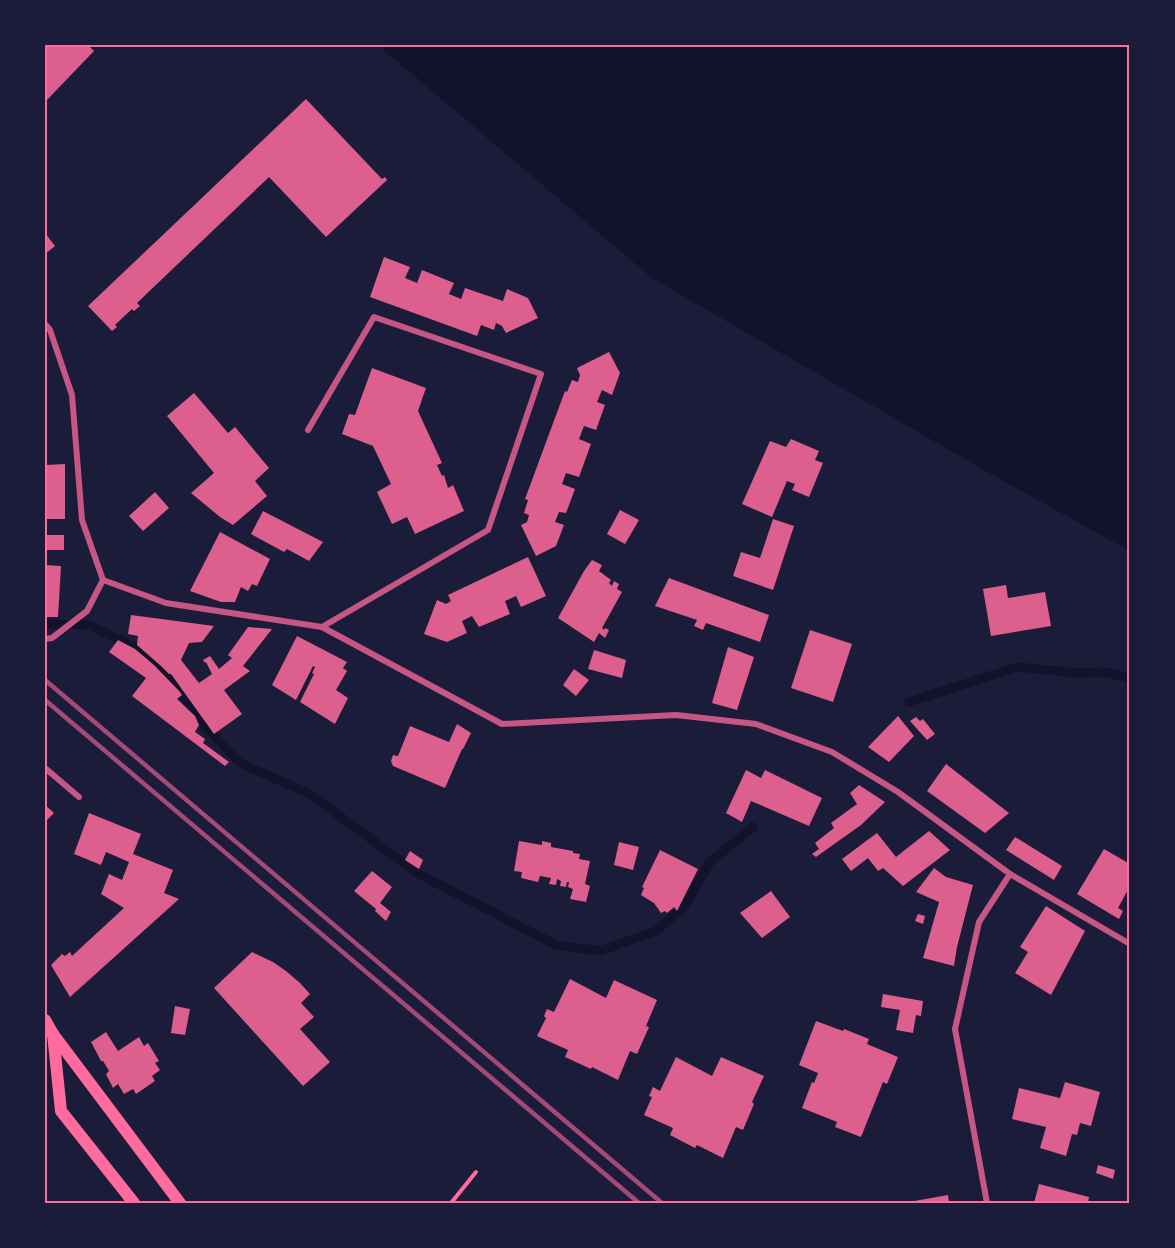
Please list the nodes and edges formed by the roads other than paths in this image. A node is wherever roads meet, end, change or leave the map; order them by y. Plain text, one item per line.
1 (45, 324) edge
2 (308, 430) dead end
3 (103, 580) junction
4 (322, 627) junction
5 (45, 639) edge
6 (45, 768) edge
7 (79, 797) dead end
8 (1010, 874) junction
9 (1130, 944) edge
10 (45, 1020) edge
11 (53, 1034) junction
12 (134, 1203) edge
13 (180, 1203) edge
14 (987, 1203) edge

1 - 3 street
2 - 4 street
3 - 4 street
3 - 5 street
4 - 8 street
6 - 7 street
8 - 9 street
8 - 14 street
10 - 11 main road
11 - 12 main road
11 - 13 main road

